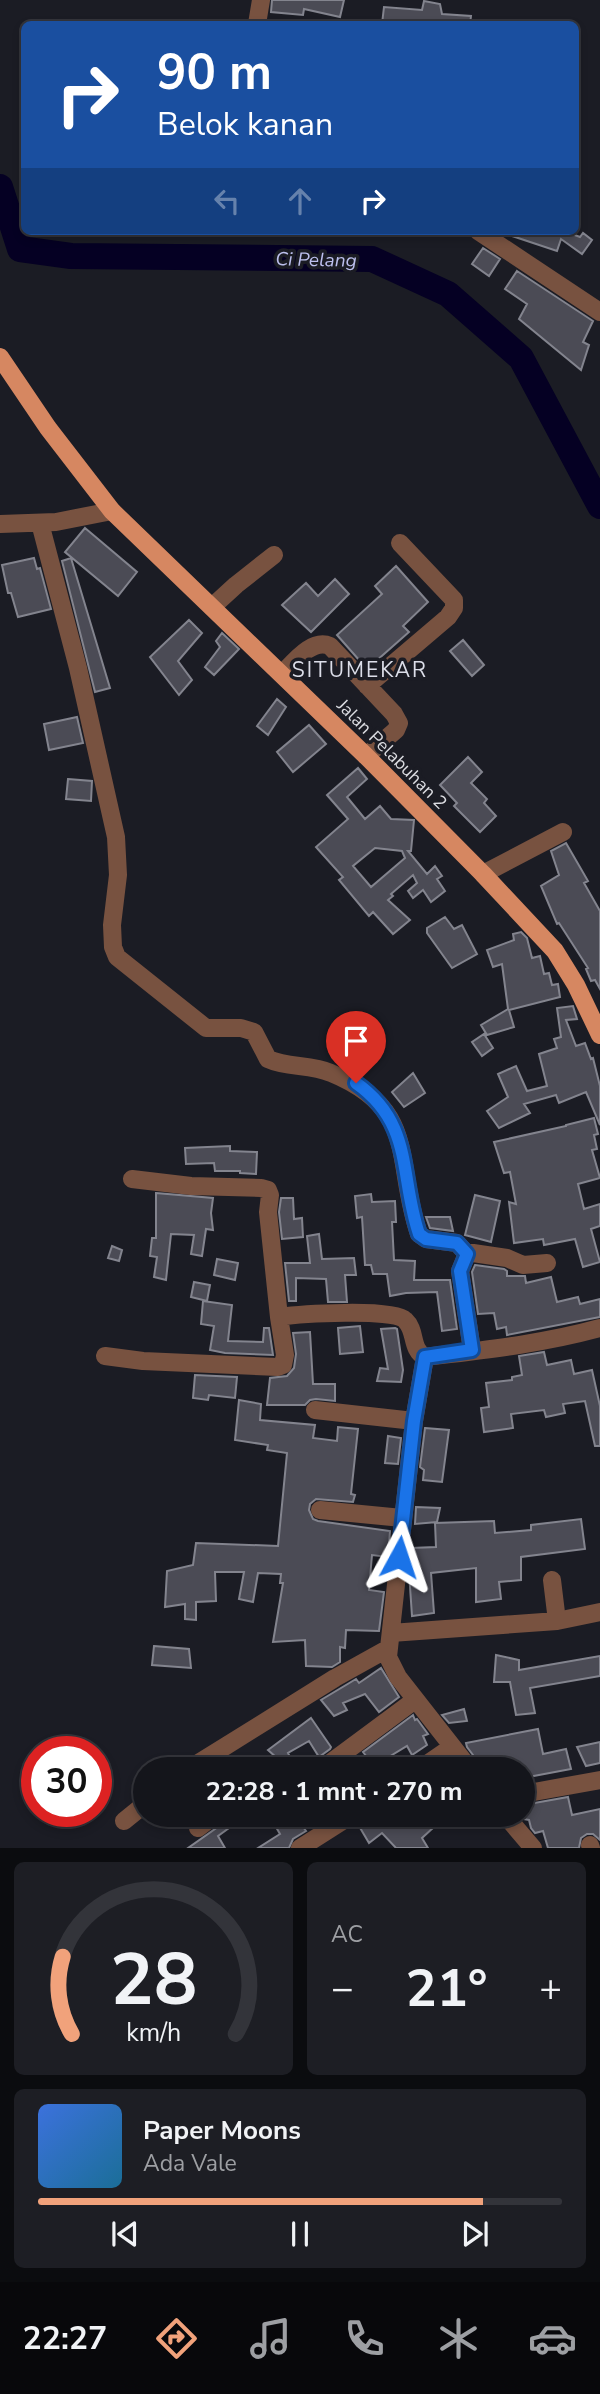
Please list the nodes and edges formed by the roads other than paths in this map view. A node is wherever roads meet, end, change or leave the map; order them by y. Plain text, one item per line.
1 (261, 0) edge
2 (258, 21) edge
3 (484, 235) edge
4 (600, 312) edge
5 (0, 357) edge
6 (112, 510) junction
7 (40, 523) junction
8 (0, 524) edge
9 (400, 543) dead end
10 (274, 555) dead end
11 (212, 607) junction
12 (282, 674) junction
13 (367, 686) junction
14 (366, 757) junction
15 (563, 832) dead end
16 (483, 873) junction
17 (600, 1035) edge
18 (132, 1179) dead end
19 (467, 1254) junction
20 (547, 1263) dead end
21 (279, 1317) junction
22 (600, 1328) edge
23 (472, 1350) junction
24 (105, 1356) dead end
25 (425, 1357) junction
26 (315, 1410) dead end
27 (414, 1421) junction
28 (320, 1510) dead end
29 (402, 1518) junction
30 (552, 1580) dead end
31 (600, 1612) edge
32 (558, 1620) junction
33 (390, 1640) junction
34 (415, 1700) junction
35 (452, 1747) junction
36 (208, 1757) edge
37 (338, 1757) edge
38 (437, 1757) edge
39 (460, 1757) edge
40 (600, 1780) edge
41 (535, 1792) edge
42 (133, 1814) edge
43 (124, 1821) dead end
44 (333, 1827) edge
45 (515, 1827) edge
46 (300, 1848) edge
47 (533, 1848) edge

1 - 2 street
3 - 4 street
5 - 6 main road, Jalan Pelabuhan 2
6 - 7 street
6 - 11 main road, Jalan Pelabuhan 2
7 - 8 street
7 - 19 street
9 - 13 street
10 - 11 street
11 - 12 main road, Jalan Pelabuhan 2
12 - 13 street
12 - 14 main road, Jalan Pelabuhan 2
13 - 14 street
14 - 16 main road, Jalan Pelabuhan 2
15 - 16 street
16 - 17 main road, Jalan Pelabuhan 2
18 - 21 street
19 - 20 street
19 - 23 street
21 - 24 street
21 - 25 street
22 - 23 street
23 - 25 street
25 - 27 street
26 - 27 street
27 - 29 street
28 - 29 street
29 - 33 street
30 - 32 street
31 - 32 street
32 - 33 street
33 - 34 street
33 - 36 street
34 - 35 street
34 - 37 street
35 - 38 street
35 - 39 street
40 - 41 street
42 - 43 street
44 - 46 street
45 - 47 street

